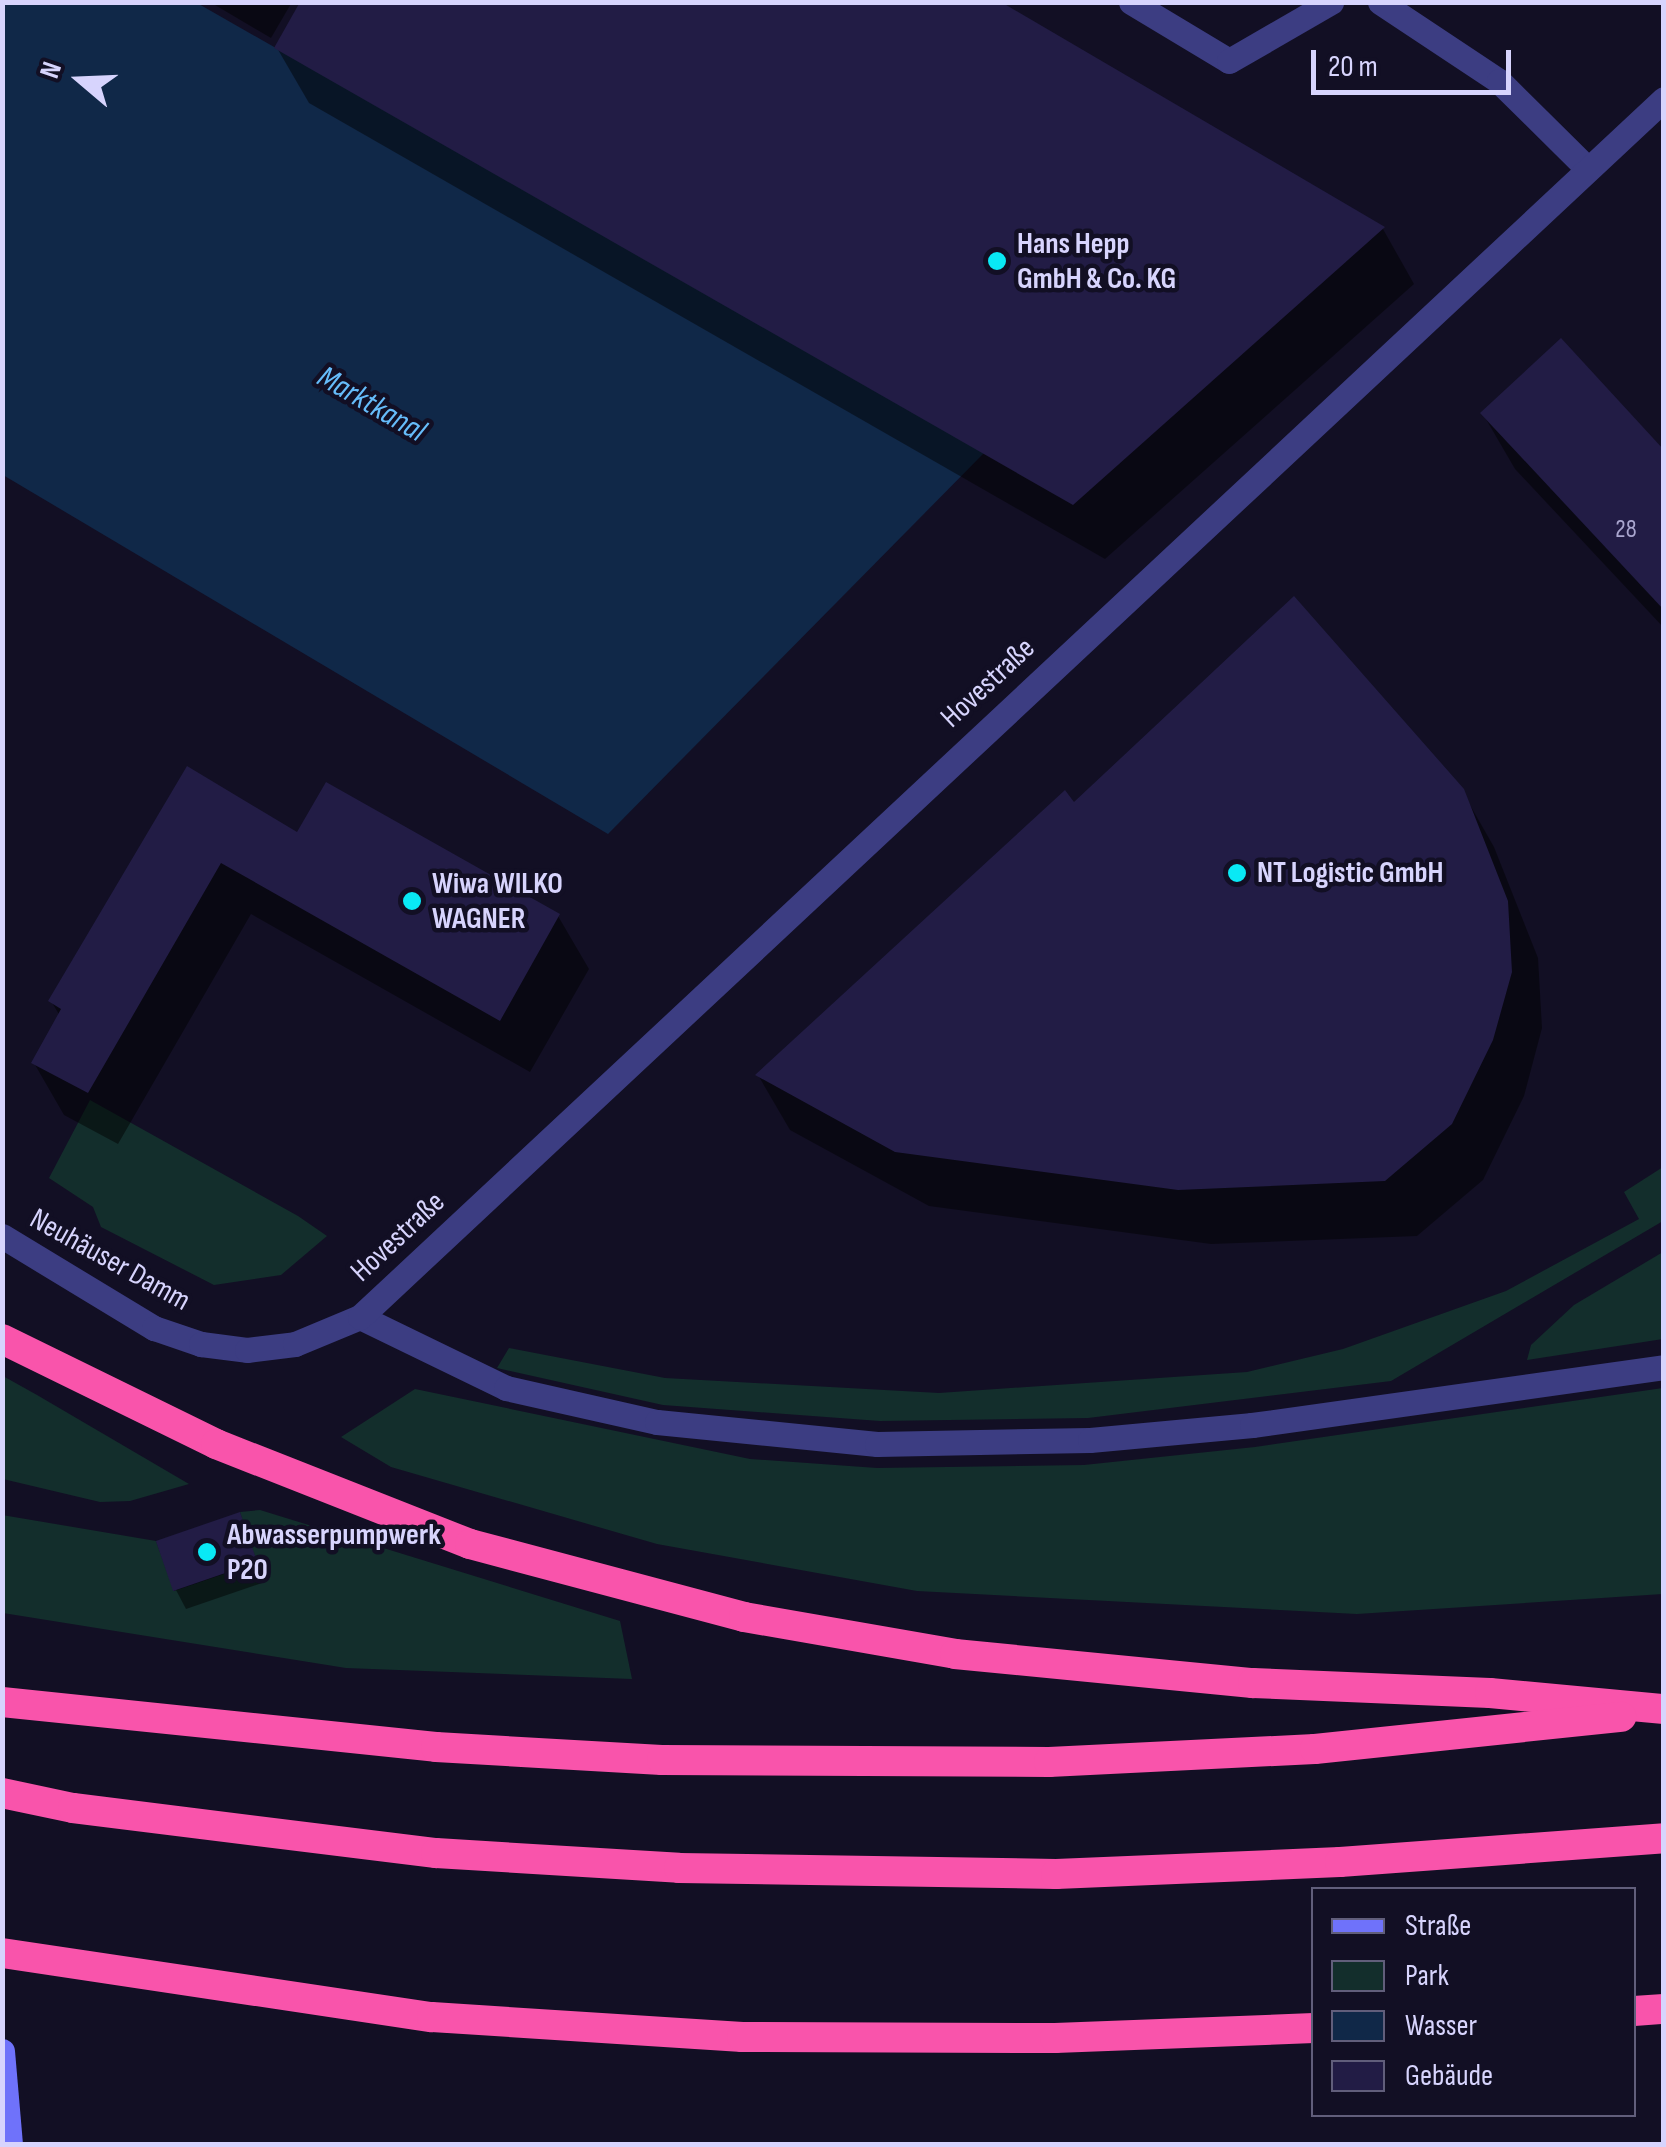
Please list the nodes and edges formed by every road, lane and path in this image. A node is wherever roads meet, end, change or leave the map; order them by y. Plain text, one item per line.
1 (1131, 2) edge
2 (1331, 2) edge
3 (1380, 2) edge
4 (1664, 99) edge
5 (1586, 166) junction
6 (2, 1236) edge
7 (360, 1317) junction
8 (2, 1339) edge
9 (1664, 1366) edge
10 (2, 1702) edge
11 (1664, 1710) edge
12 (2, 1793) edge
13 (1664, 1838) edge
14 (2, 1953) edge
15 (1664, 2009) edge
16 (1636, 2010) edge
17 (1311, 2028) edge
18 (2, 2051) edge
19 (10, 2144) edge

1 - 2 street
3 - 5 street
4 - 5 street, Hovestraße
5 - 7 street, Hovestraße
6 - 7 street, Neuhäuser Damm
7 - 9 street
8 - 11 highway
10 - 11 highway
12 - 13 highway
14 - 17 highway
15 - 16 highway
18 - 19 street

